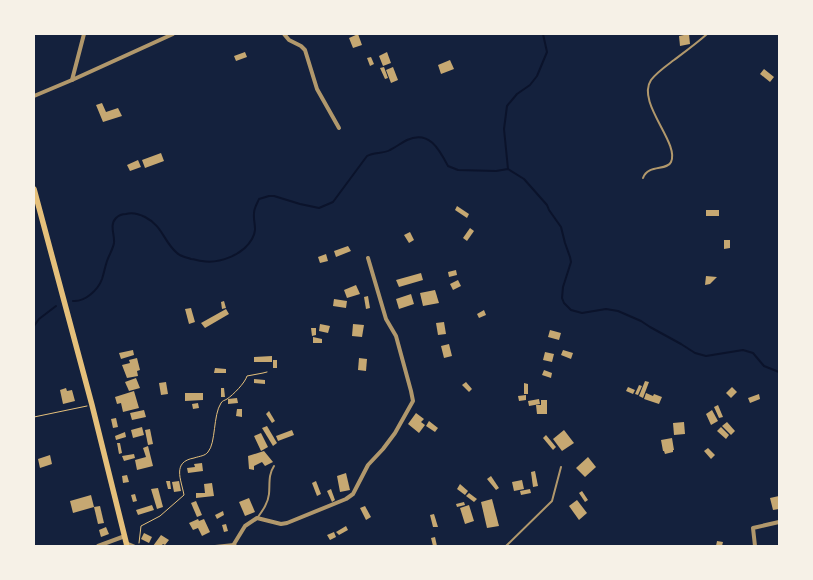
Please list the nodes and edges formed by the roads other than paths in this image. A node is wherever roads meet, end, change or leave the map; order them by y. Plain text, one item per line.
1 (84, 34) edge
2 (173, 34) edge
3 (284, 34) edge
4 (707, 34) edge
5 (72, 80) junction
6 (34, 96) edge
7 (338, 128) dead end
8 (643, 178) dead end
9 (34, 189) edge
10 (368, 258) dead end
11 (274, 466) dead end
12 (561, 467) dead end
13 (257, 518) junction
14 (779, 522) edge
15 (125, 536) junction
16 (127, 545) edge
17 (234, 545) edge
18 (98, 546) edge
19 (136, 546) edge
20 (216, 546) edge
21 (506, 546) edge
22 (755, 546) edge

1 - 5 street
2 - 5 street
3 - 7 street
4 - 8 lane
5 - 6 street
9 - 15 main road
10 - 13 street
11 - 13 lane
12 - 21 lane
13 - 17 street
14 - 22 street
15 - 16 main road
15 - 18 street
16 - 19 lane
17 - 20 lane

